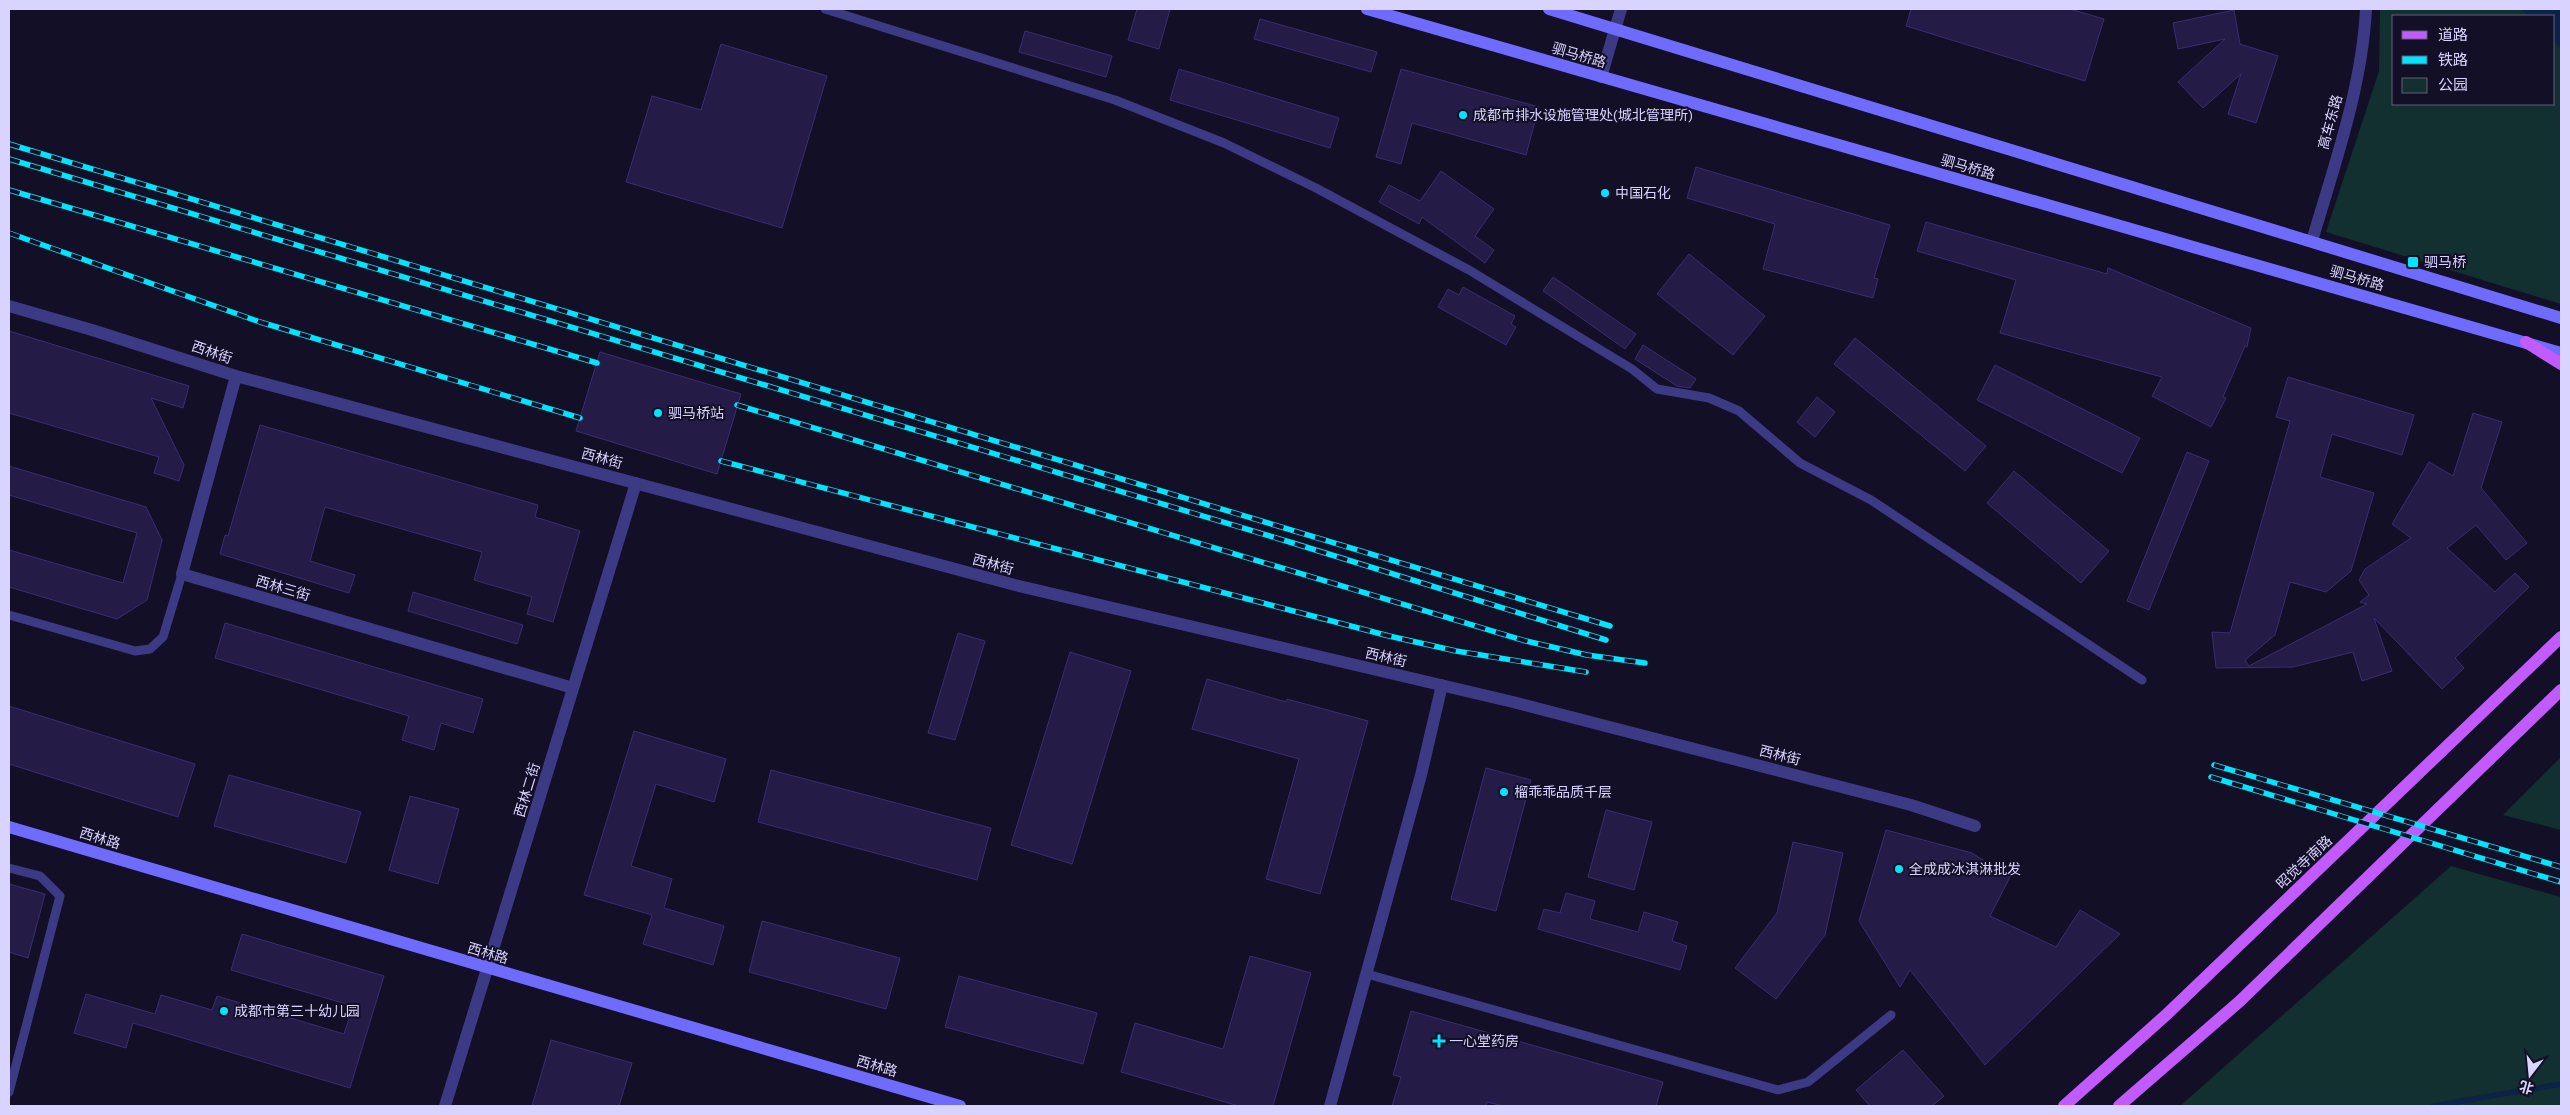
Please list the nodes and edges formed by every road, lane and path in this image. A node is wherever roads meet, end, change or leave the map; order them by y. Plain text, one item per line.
1 (825, 9) edge
2 (1367, 9) edge
3 (1549, 9) edge
4 (1621, 9) edge
5 (2366, 9) edge
6 (1615, 28) junction
7 (1602, 77) junction
8 (2312, 241) junction
9 (9, 306) edge
10 (2561, 318) edge
11 (2526, 342) junction
12 (2561, 353) edge
13 (2561, 364) edge
14 (236, 376) junction
15 (636, 483) junction
16 (182, 574) junction
17 (9, 615) edge
18 (2561, 637) edge
19 (2142, 680) dead end
20 (1442, 685) junction
21 (573, 688) junction
22 (2561, 690) edge
23 (1975, 826) dead end
24 (9, 827) edge
25 (9, 868) edge
26 (488, 969) junction
27 (1366, 974) junction
28 (1891, 1015) dead end
29 (9, 1092) edge
30 (445, 1106) edge
31 (960, 1106) edge
32 (1330, 1106) edge
33 (2064, 1106) edge
34 (2119, 1106) edge

1 - 19 lane
2 - 7 main road, 驷马桥路
3 - 6 main road, 驷马桥路
4 - 6 street
5 - 8 street, 高车东路
6 - 7 street
6 - 8 main road, 驷马桥路
7 - 11 main road, 驷马桥路
8 - 10 main road, 驷马桥路
9 - 14 street, 西林街
11 - 12 main road, 驷马桥路
11 - 13 main road
14 - 15 street, 西林街
14 - 16 street
15 - 20 street, 西林街
15 - 21 street, 西林二街
16 - 17 lane
16 - 21 street, 西林三街
18 - 33 main road, 昭觉寺南路
20 - 23 street, 西林街
20 - 27 street
21 - 26 street, 西林二街
22 - 34 main road
24 - 26 main road, 西林路
25 - 29 lane
26 - 30 street, 西林二街
26 - 31 main road, 西林路
27 - 28 lane
27 - 32 street

